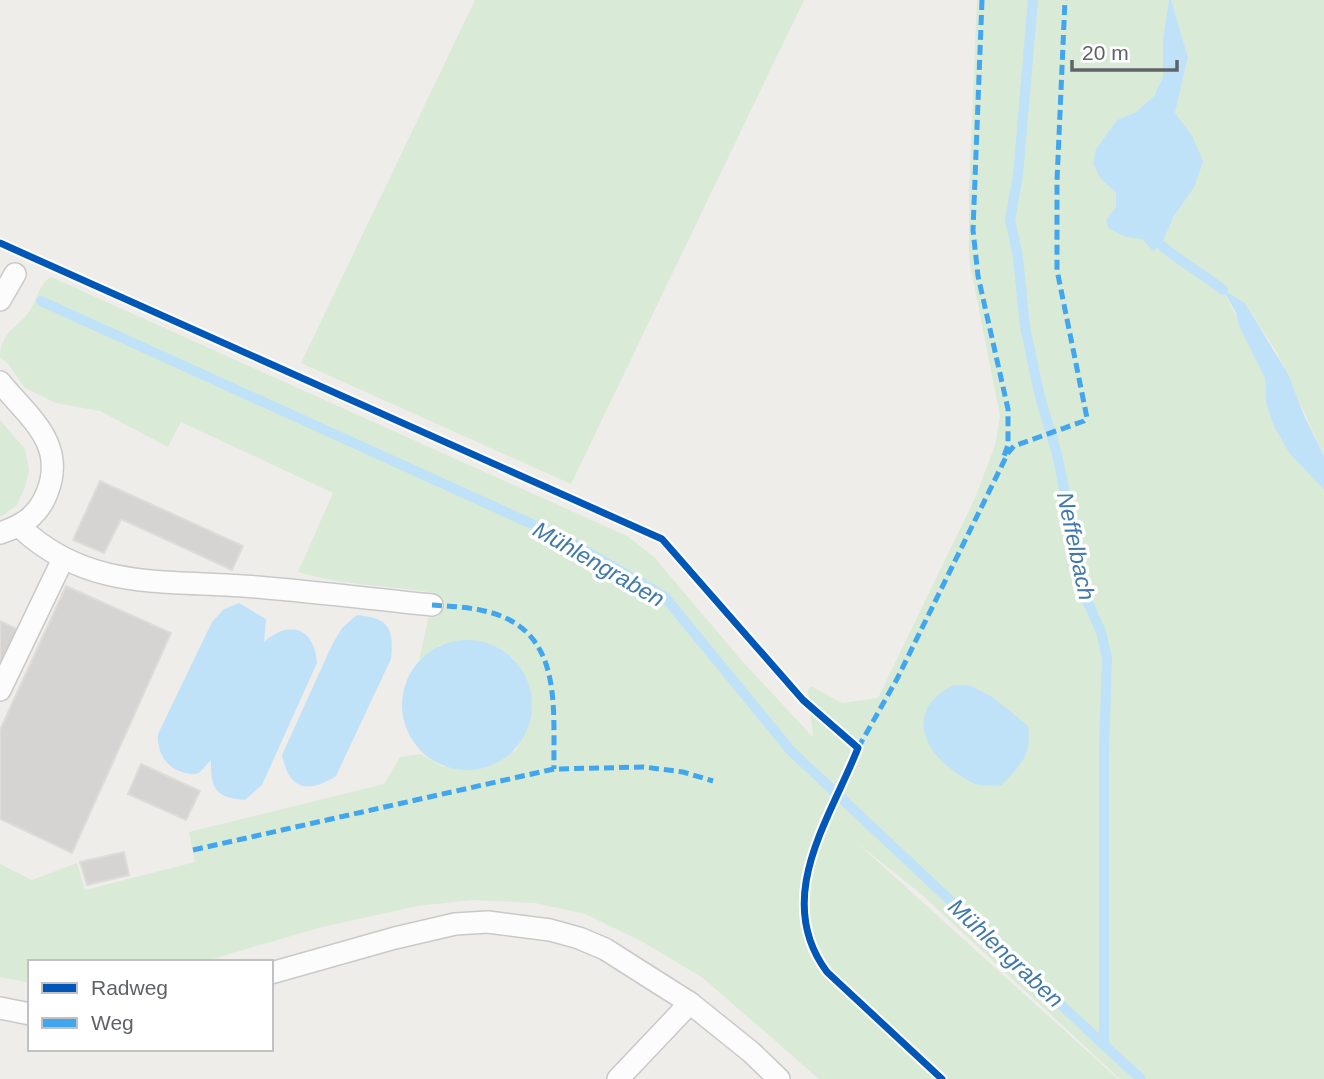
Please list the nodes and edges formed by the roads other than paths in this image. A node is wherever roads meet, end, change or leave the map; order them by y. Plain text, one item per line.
1 (15, 274) dead end
2 (1, 297) edge
3 (0, 382) edge
4 (10, 530) edge
5 (63, 559) junction
6 (432, 605) dead end
7 (0, 690) edge
8 (273, 972) edge
9 (690, 1003) junction
10 (0, 1008) edge
11 (28, 1014) edge
12 (618, 1079) edge
13 (779, 1079) edge

1 - 2 lane
3 - 4 lane
4 - 5 lane
5 - 6 lane
5 - 7 lane
8 - 9 lane
9 - 12 lane
9 - 13 lane
10 - 11 lane

